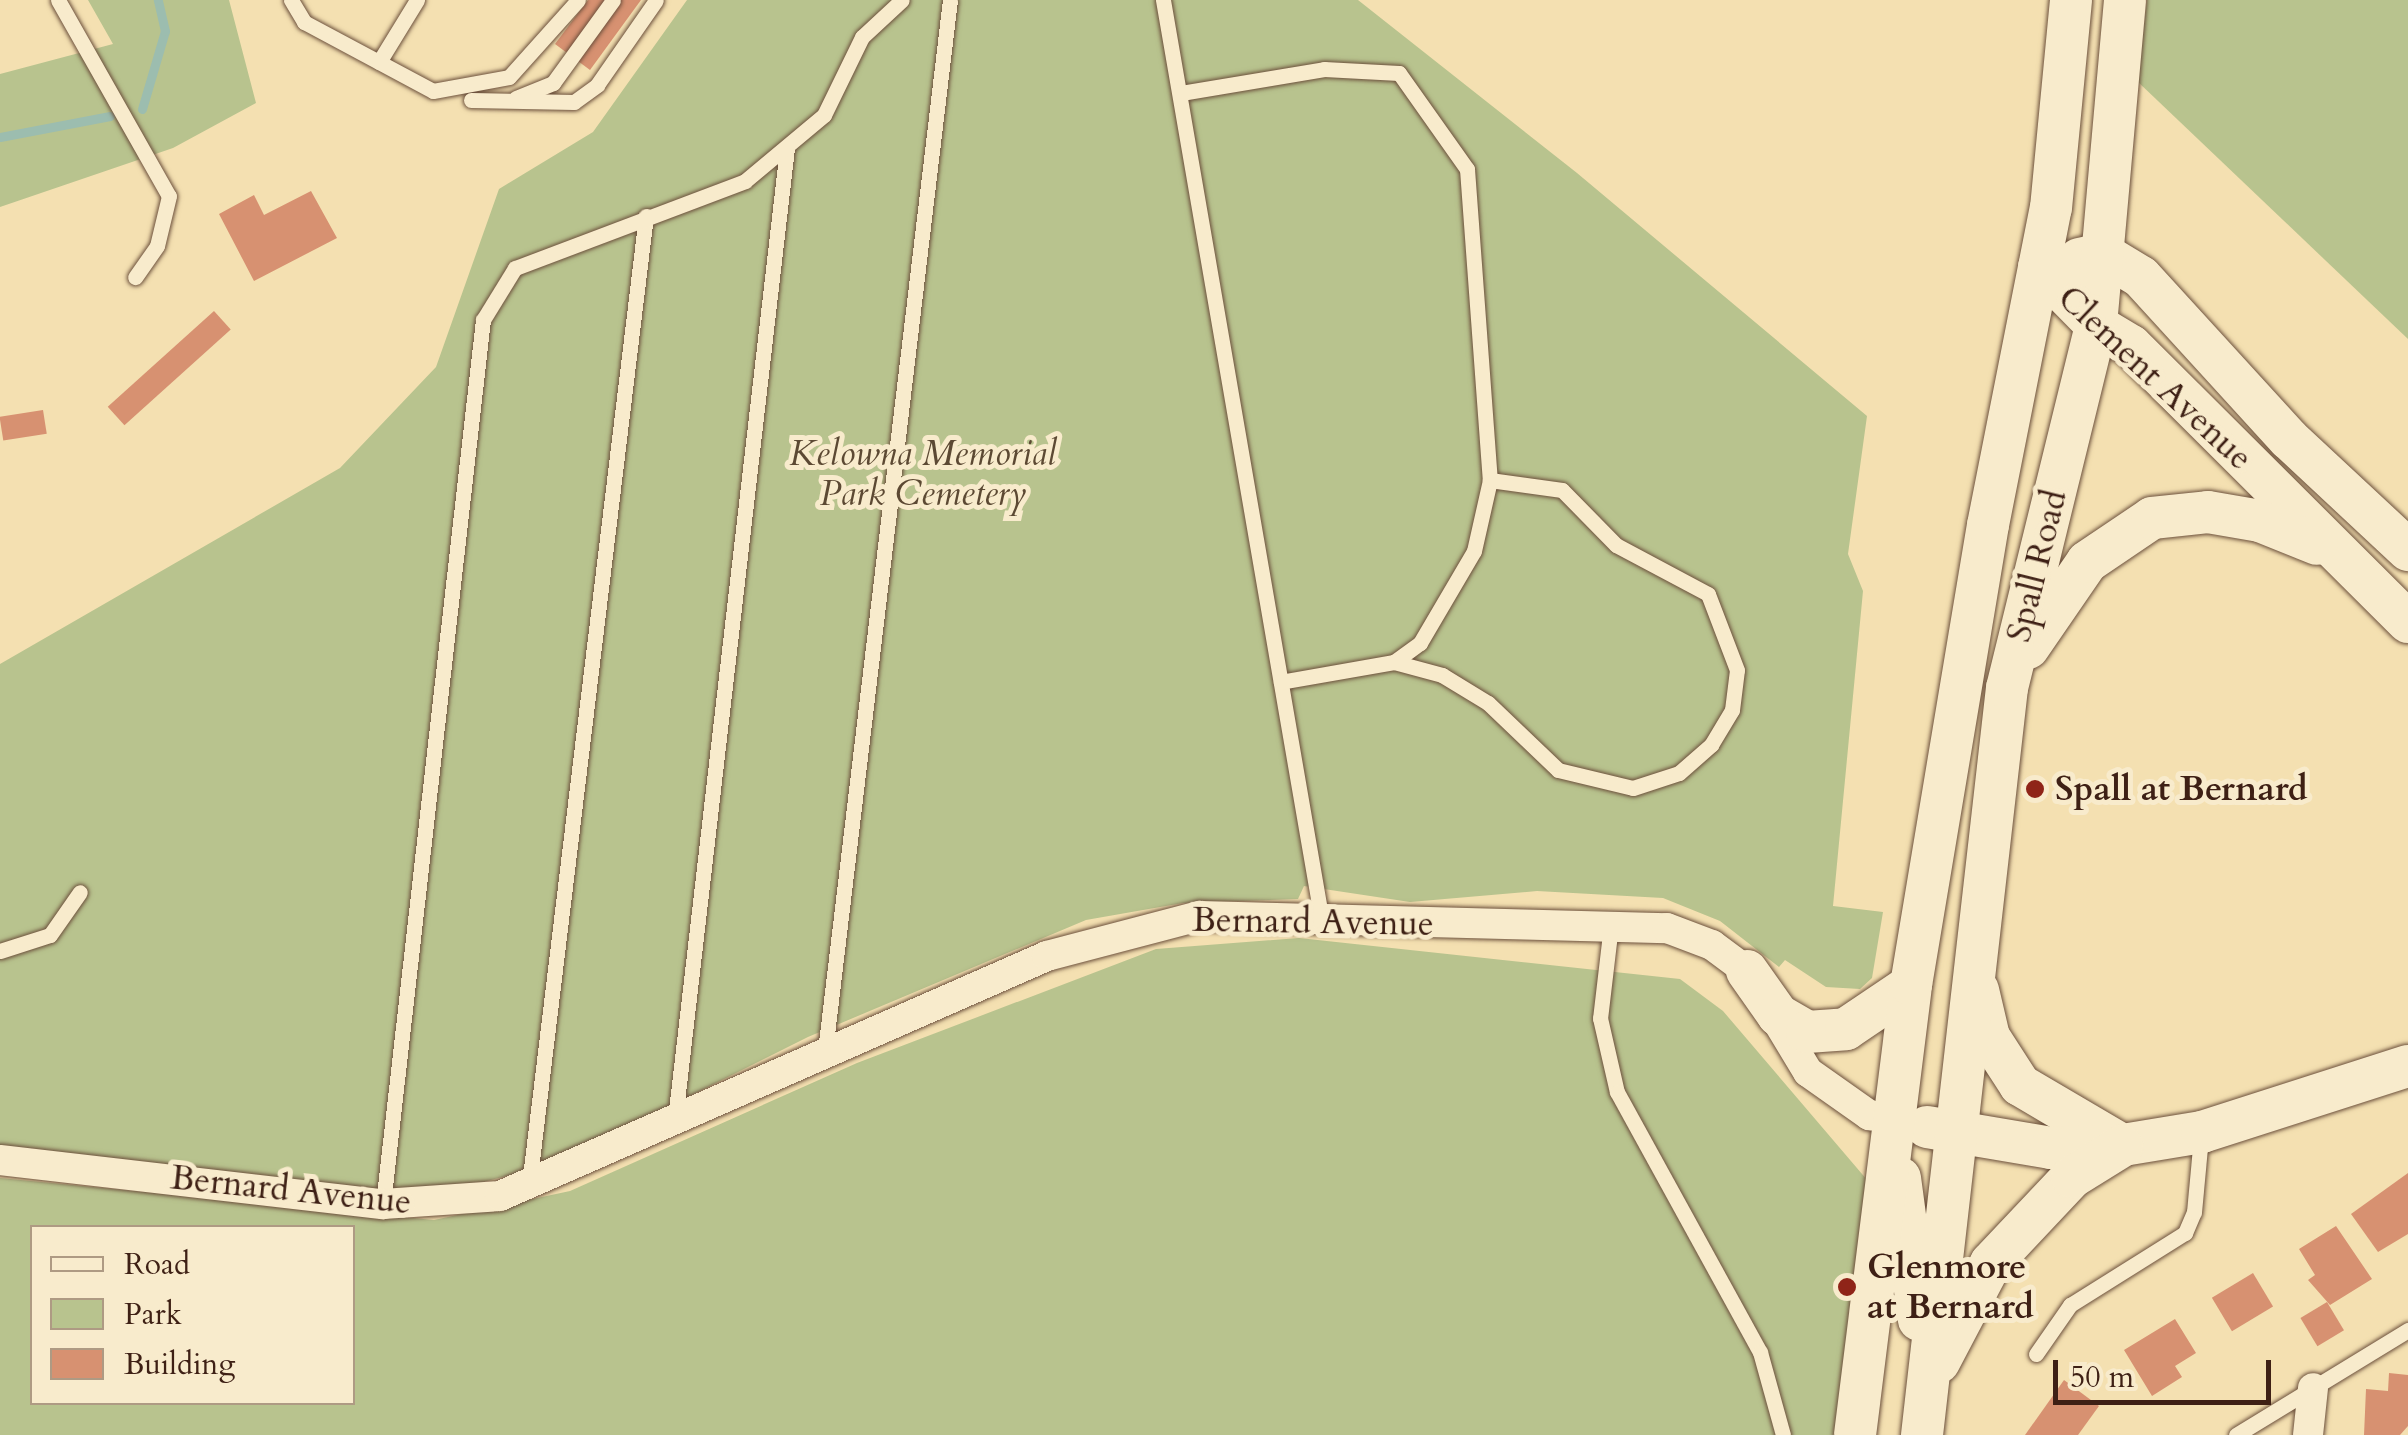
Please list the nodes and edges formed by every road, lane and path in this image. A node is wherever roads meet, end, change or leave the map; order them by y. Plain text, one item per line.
1 (58, 0) edge
2 (290, 0) edge
3 (417, 0) edge
4 (578, 0) edge
5 (613, 0) edge
6 (656, 0) edge
7 (902, 0) edge
8 (950, 0) edge
9 (1163, 0) edge
10 (2071, 0) edge
11 (2124, 0) edge
12 (379, 62) junction
13 (433, 91) junction
14 (1181, 93) junction
15 (471, 100) junction
16 (787, 148) junction
17 (646, 216) junction
18 (2103, 254) junction
19 (2039, 268) junction
20 (135, 277) dead end
21 (2096, 325) junction
22 (1490, 480) junction
23 (2332, 550) junction
24 (2408, 550) edge
25 (2408, 622) edge
26 (1394, 662) junction
27 (1281, 682) junction
28 (2007, 688) junction
29 (80, 892) dead end
30 (1321, 916) junction
31 (1611, 921) junction
32 (0, 951) edge
33 (1747, 971) junction
34 (1974, 973) junction
35 (1912, 985) junction
36 (825, 1051) junction
37 (2408, 1066) edge
38 (674, 1119) junction
39 (1893, 1119) junction
40 (2202, 1132) junction
41 (1956, 1133) junction
42 (2122, 1145) junction
43 (0, 1160) edge
44 (529, 1185) junction
45 (383, 1204) junction
46 (2408, 1330) edge
47 (2036, 1354) dead end
48 (1927, 1386) junction
49 (2313, 1388) junction
50 (1783, 1435) edge
51 (1856, 1435) edge
52 (1922, 1435) edge
53 (2236, 1435) edge
54 (2308, 1435) edge

1 - 20 lane
2 - 12 lane
3 - 12 lane
4 - 13 lane
5 - 15 lane
6 - 15 lane
7 - 16 lane
8 - 36 lane
9 - 14 lane
10 - 19 main road, Spall Road
11 - 18 main road, Spall Road
12 - 13 lane
13 - 15 lane
14 - 22 lane
14 - 27 lane
16 - 17 lane
16 - 38 lane
17 - 44 lane
17 - 45 lane
18 - 19 main road, Clement Avenue
18 - 21 main road, Spall Road
18 - 24 main road, Clement Avenue
19 - 21 main road, Clement Avenue
19 - 35 main road, Spall Road
21 - 23 main road, Clement Avenue
21 - 28 main road, Spall Road
22 - 26 lane
22 - 26 lane
23 - 25 main road, Clement Avenue
23 - 28 main road
26 - 27 lane
27 - 30 lane
28 - 34 main road, Spall Road
29 - 32 lane
30 - 31 street, Bernard Avenue
30 - 36 street, Bernard Avenue
31 - 33 street, Bernard Avenue
31 - 50 lane
33 - 35 main road
33 - 39 street, Bernard Avenue
34 - 41 main road, Spall Road
34 - 42 main road
35 - 39 main road, Spall Road
36 - 38 street, Bernard Avenue
37 - 40 main road, Bernard Avenue
38 - 44 street, Bernard Avenue
39 - 41 main road, Bernard Avenue
39 - 48 main road
39 - 51 main road
40 - 42 main road, Bernard Avenue
40 - 47 lane
41 - 42 main road, Bernard Avenue
41 - 48 main road, Spall Road
42 - 48 main road
43 - 45 street, Bernard Avenue
44 - 45 street, Bernard Avenue
46 - 49 lane
48 - 52 main road
49 - 53 lane
49 - 54 street

